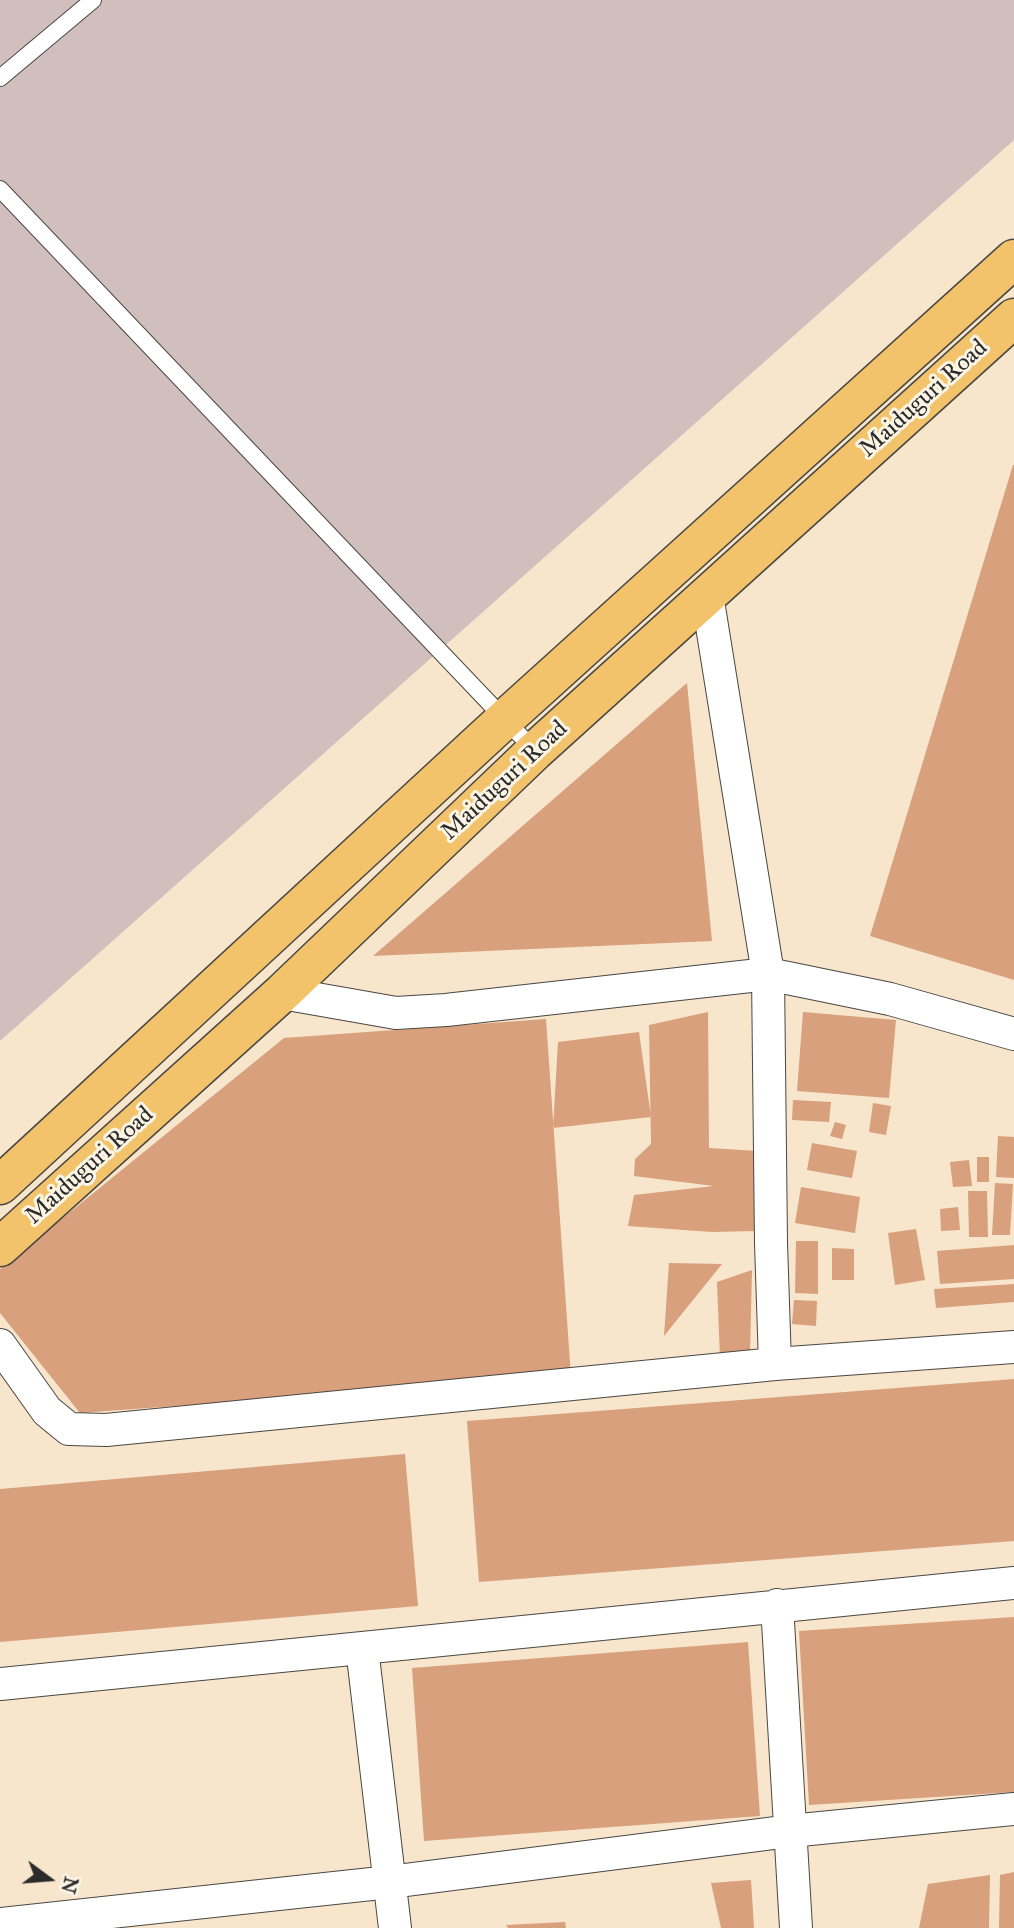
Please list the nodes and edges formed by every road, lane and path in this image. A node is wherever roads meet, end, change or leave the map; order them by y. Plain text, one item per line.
1 (93, 0) edge
2 (0, 78) edge
3 (0, 189) edge
4 (1014, 259) edge
5 (1014, 318) edge
6 (707, 595) junction
7 (505, 719) junction
8 (535, 751) junction
9 (768, 974) junction
10 (282, 993) junction
11 (1014, 1034) edge
12 (0, 1185) edge
13 (0, 1247) edge
14 (0, 1345) edge
15 (1014, 1347) edge
16 (775, 1364) junction
17 (1014, 1583) edge
18 (777, 1605) junction
19 (362, 1648) junction
20 (0, 1684) edge
21 (1014, 1809) edge
22 (790, 1831) junction
23 (390, 1882) junction
24 (0, 1924) edge
25 (395, 1928) edge
26 (796, 1928) edge

1 - 2 lane
3 - 7 lane
4 - 7 highway, Maiduguri Road
5 - 6 highway, Maiduguri Road
6 - 8 highway, Maiduguri Road
6 - 9 street
7 - 8 lane
7 - 12 highway, Maiduguri Road
8 - 10 highway, Maiduguri Road
9 - 10 street
9 - 11 street
9 - 16 street
10 - 13 highway, Maiduguri Road
14 - 16 street
15 - 16 street
17 - 18 street
18 - 19 street
18 - 22 street
19 - 20 street
19 - 23 street
21 - 22 street
22 - 23 street
22 - 26 street
23 - 24 street
23 - 25 street

